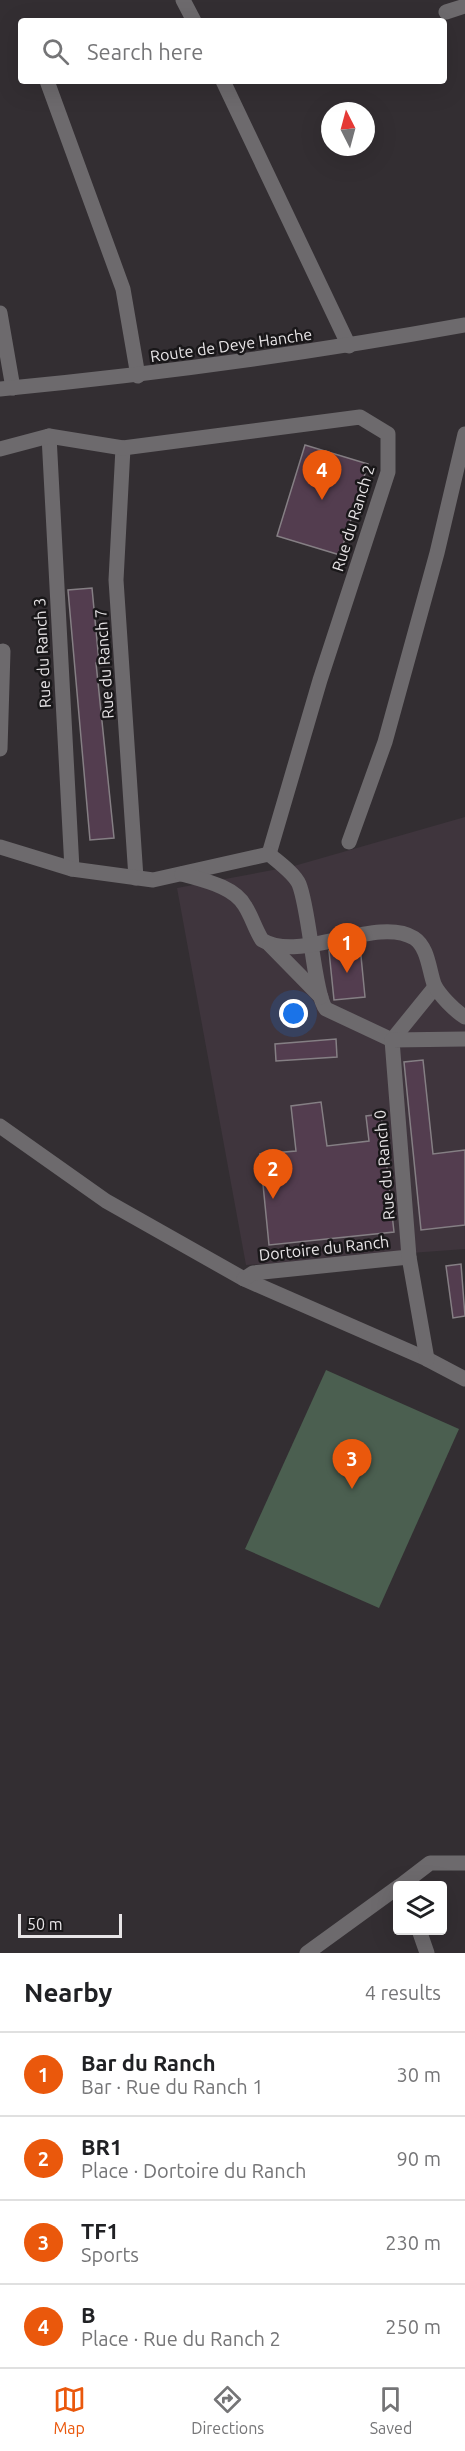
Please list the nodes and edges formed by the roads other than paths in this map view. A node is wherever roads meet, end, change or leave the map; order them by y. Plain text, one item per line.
1 (183, 0) edge
2 (465, 6) edge
3 (446, 12) dead end
4 (192, 18) edge
5 (48, 84) edge
6 (225, 84) edge
7 (0, 313) edge
8 (465, 325) edge
9 (349, 346) junction
10 (138, 376) junction
11 (7, 388) edge
12 (465, 434) edge
13 (49, 436) junction
14 (123, 448) junction
15 (0, 449) edge
16 (3, 651) dead end
17 (0, 749) edge
18 (349, 842) dead end
19 (0, 847) edge
20 (269, 854) junction
21 (72, 869) junction
22 (182, 874) junction
23 (136, 878) junction
24 (313, 943) junction
25 (270, 945) junction
26 (435, 987) junction
27 (321, 997) junction
28 (465, 1017) edge
29 (465, 1039) edge
30 (392, 1040) junction
31 (0, 1126) edge
32 (7, 1138) edge
33 (409, 1257) junction
34 (244, 1279) junction
35 (427, 1359) junction
36 (465, 1379) edge
37 (465, 1863) edge
38 (406, 1881) edge
39 (393, 1891) edge
40 (421, 1935) edge
41 (307, 1953) edge
42 (427, 1953) edge

1 - 4 street
2 - 3 street
5 - 10 street
6 - 9 street
7 - 11 street
8 - 9 street, Route de Deye Hanche
9 - 10 street, Route de Deye Hanche
10 - 11 street, Route de Deye Hanche
12 - 18 street
13 - 14 street, Rue du Ranch 2
13 - 15 street, Rue du Ranch 2
13 - 21 street, Rue du Ranch 3
14 - 20 street, Rue du Ranch 2
14 - 23 street, Rue du Ranch 7
16 - 17 street
19 - 21 street
20 - 22 street
20 - 24 street
21 - 23 street
22 - 23 street
22 - 25 street
24 - 25 street
24 - 26 street
24 - 27 street
25 - 27 street
26 - 28 street
26 - 30 street
27 - 30 street
29 - 30 street
30 - 33 street, Rue du Ranch 0
31 - 32 street
32 - 34 street
33 - 34 street, Dortoire du Ranch
33 - 35 street, Rue du Ranch 0
34 - 35 street
35 - 36 street
37 - 38 street
39 - 41 street
40 - 42 street

